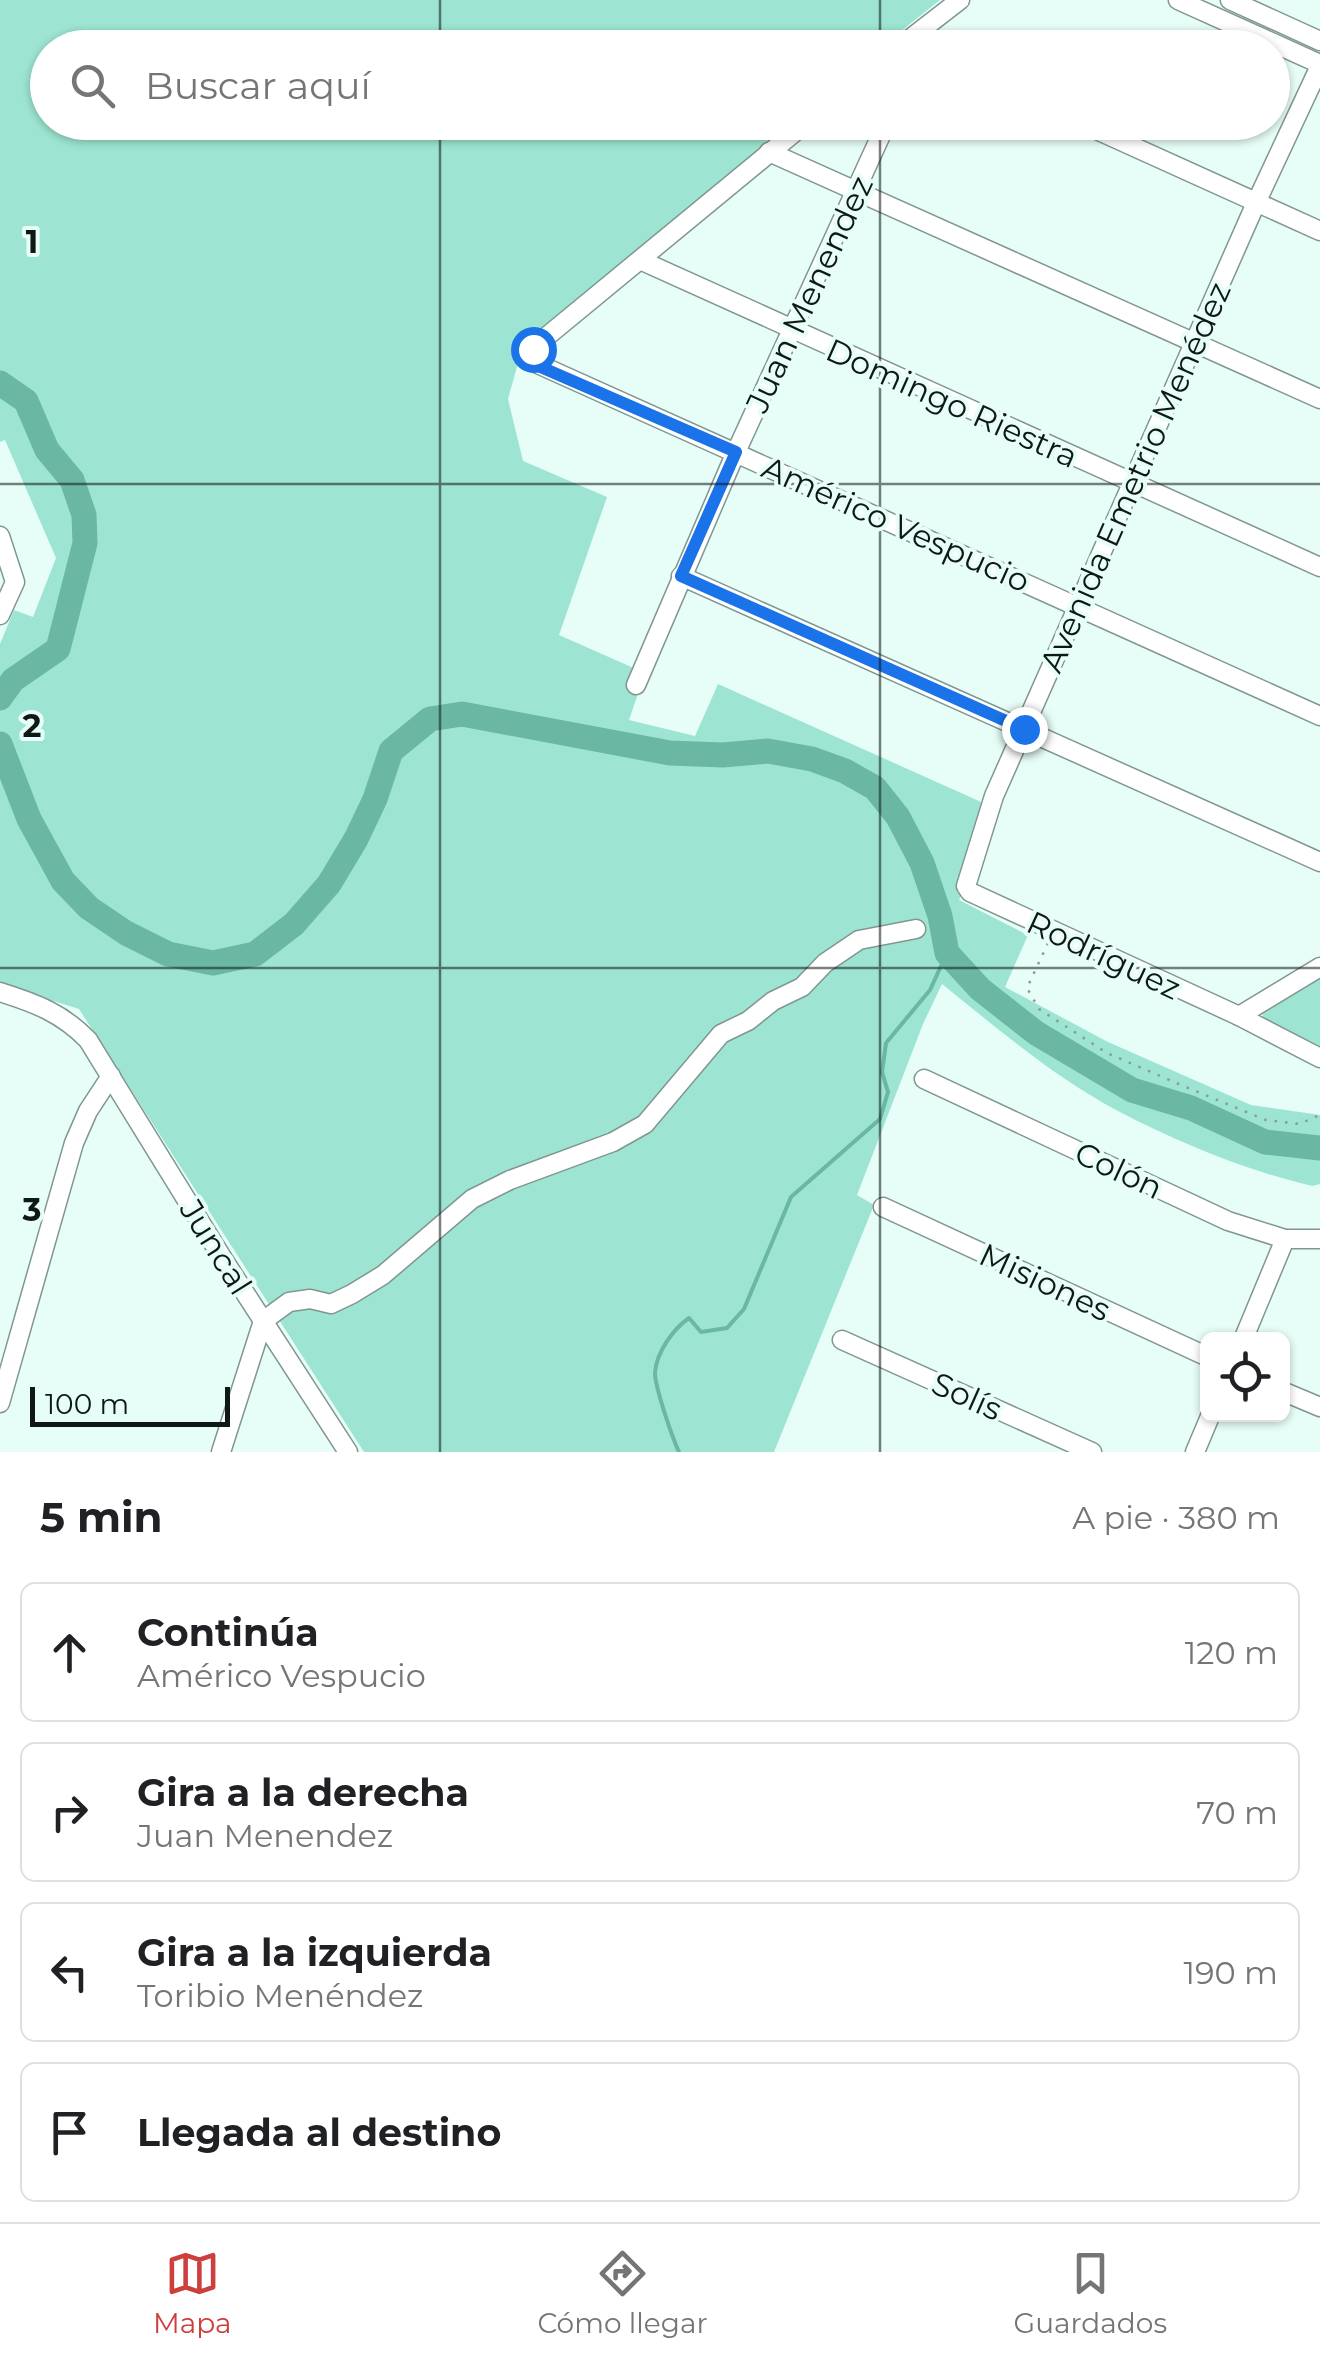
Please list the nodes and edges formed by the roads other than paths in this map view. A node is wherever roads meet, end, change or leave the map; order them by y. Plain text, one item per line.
1 (960, 0) edge
2 (1178, 0) edge
3 (1230, 0) edge
4 (926, 28) joint
5 (923, 30) edge
6 (1244, 30) edge
7 (1320, 41) edge
8 (1290, 51) edge
9 (1320, 65) edge
10 (1290, 130) edge
11 (784, 140) edge
12 (879, 140) edge
13 (1118, 140) edge
14 (1285, 140) edge
15 (768, 152) junction
16 (856, 193) junction
17 (1256, 203) junction
18 (1320, 231) edge
19 (640, 260) junction
20 (792, 331) junction
21 (1195, 343) junction
22 (1320, 399) edge
23 (736, 452) junction
24 (1134, 484) junction
25 (0, 536) edge
26 (1320, 568) edge
27 (681, 576) junction
28 (1078, 606) junction
29 (0, 615) edge
30 (636, 685) dead end
31 (1320, 716) edge
32 (1024, 729) junction
33 (1320, 862) edge
34 (970, 892) joint
35 (916, 929) dead end
36 (1320, 967) edge
37 (0, 992) edge
38 (1239, 1016) junction
39 (1320, 1058) edge
40 (111, 1076) junction
41 (924, 1079) dead end
42 (883, 1207) dead end
43 (1285, 1239) junction
44 (1320, 1240) edge
45 (263, 1321) junction
46 (1246, 1332) edge
47 (842, 1340) dead end
48 (1200, 1353) edge
49 (1290, 1394) edge
50 (0, 1403) edge
51 (1320, 1407) edge
52 (1208, 1422) edge
53 (220, 1452) edge
54 (348, 1452) edge
55 (1092, 1452) edge
56 (1195, 1452) edge

1 - 4 street
2 - 6 street
3 - 7 street
4 - 5 street
8 - 9 street
9 - 10 street, Avenida Emetrio Menédez
11 - 15 street
12 - 16 street, Juan Menendez
13 - 17 street
14 - 17 street, Avenida Emetrio Menédez
15 - 16 street
15 - 19 street
16 - 20 street, Juan Menendez
16 - 21 street
17 - 18 street
17 - 21 street, Avenida Emetrio Menédez
19 - 20 street, Domingo Riestra
19 - 23 street, Américo Vespucio
20 - 23 street, Juan Menendez
20 - 24 street, Domingo Riestra
21 - 22 street
21 - 24 street, Avenida Emetrio Menédez
23 - 27 street, Juan Menendez
23 - 28 street, Américo Vespucio
24 - 26 street, Domingo Riestra
24 - 28 street, Avenida Emetrio Menédez
25 - 29 street
27 - 30 street, Juan Menendez
27 - 32 street
28 - 31 street, Américo Vespucio
28 - 32 street, Avenida Emetrio Menédez
32 - 33 street
32 - 34 street, Avenida Emetrio Menédez
34 - 38 street, Rodríguez
35 - 45 street
36 - 38 street
37 - 40 street, Juncal
38 - 39 street, Rodríguez
40 - 45 street, Juncal
40 - 50 street
41 - 43 street, Colón
42 - 48 street, Misiones
43 - 44 street, Colón
43 - 46 street
45 - 53 street
45 - 54 street, Juncal
47 - 55 street, Solís
49 - 51 street
52 - 56 street

